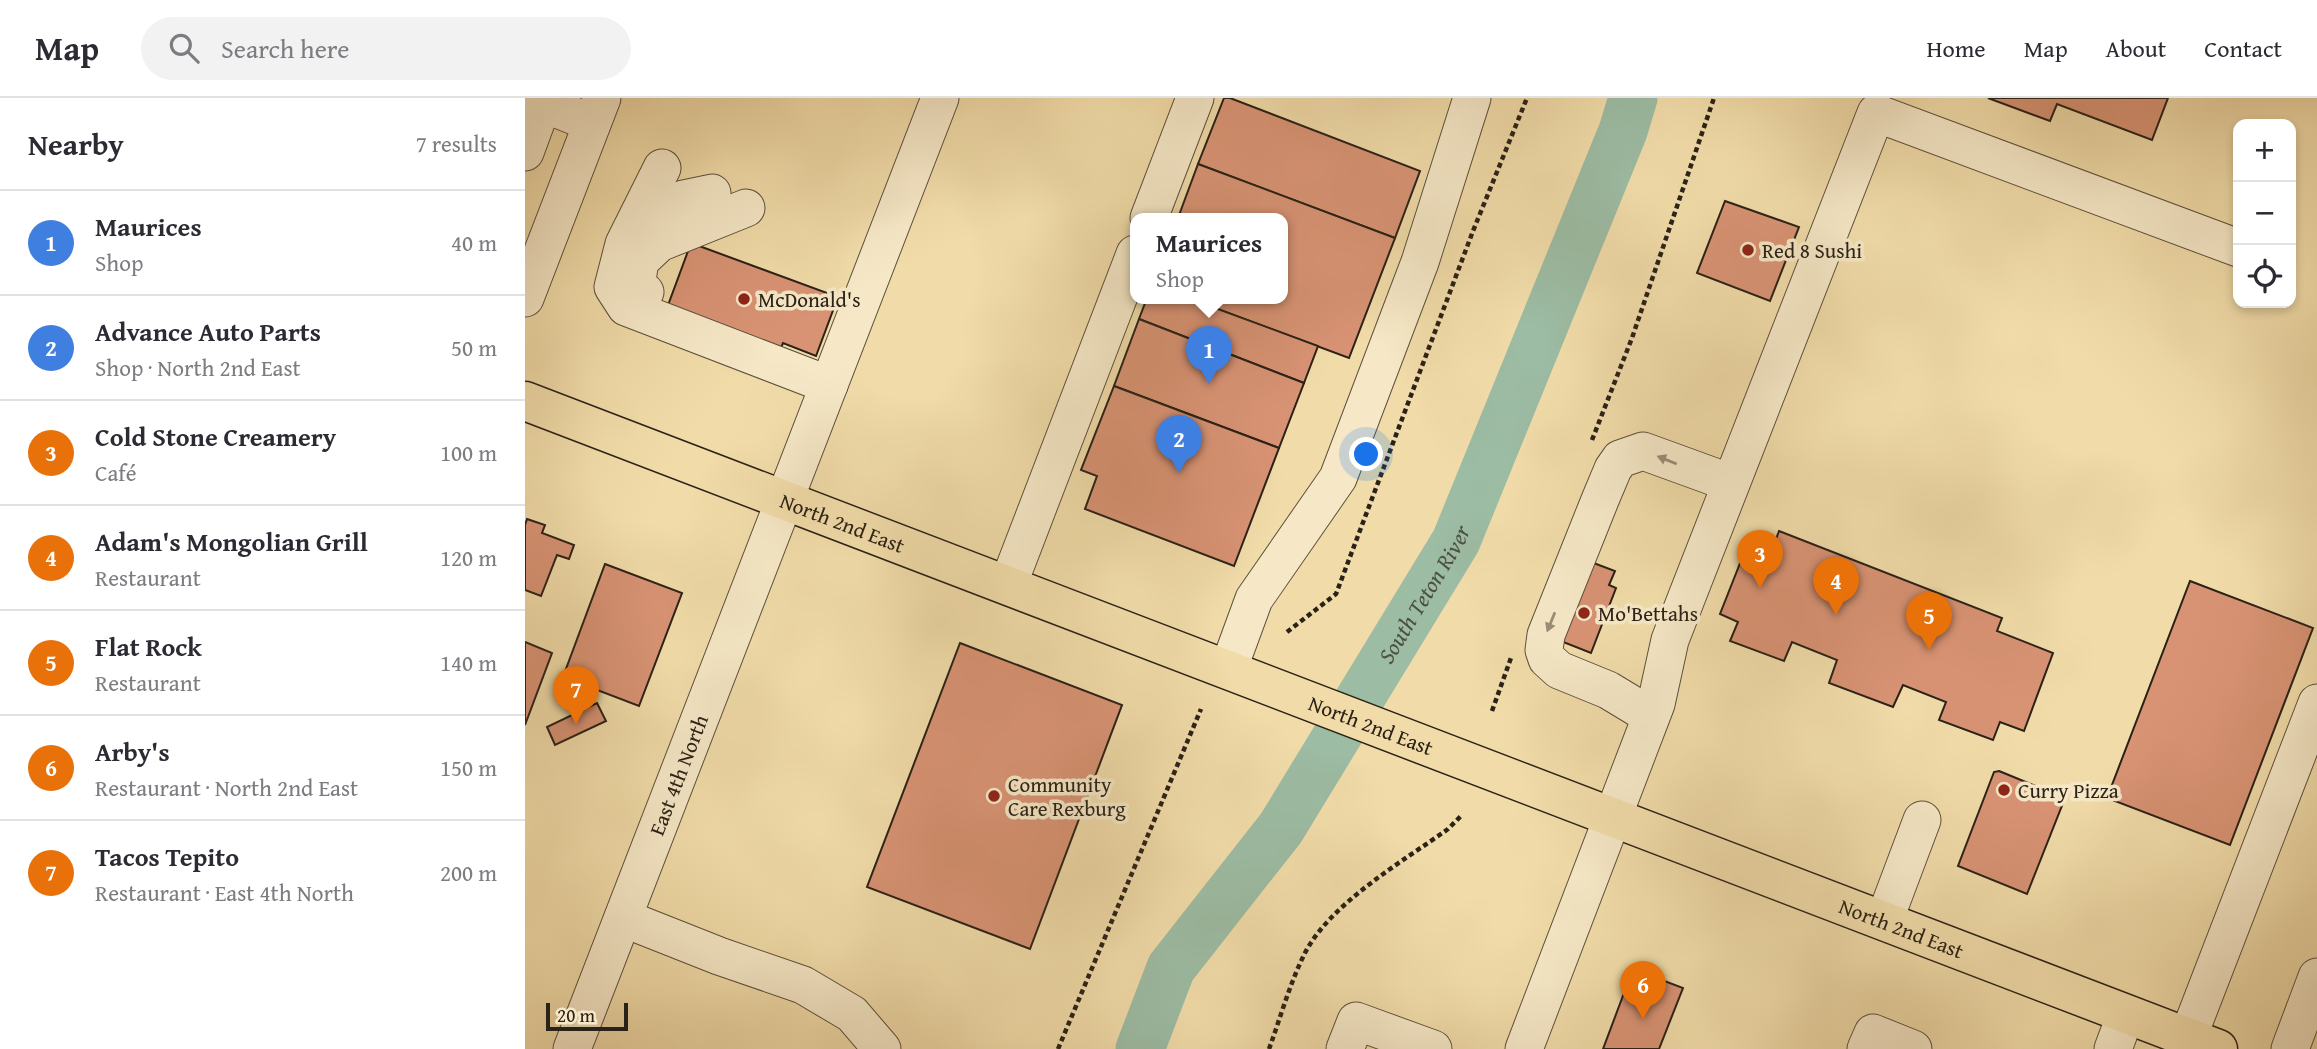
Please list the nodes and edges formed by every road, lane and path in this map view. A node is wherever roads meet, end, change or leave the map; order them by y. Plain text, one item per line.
1 (940, 98) edge
2 (1195, 98) edge
3 (1527, 98) edge
4 (1714, 98) edge
5 (1464, 100) edge
6 (537, 101) edge
7 (597, 110) edge
8 (525, 152) edge
9 (661, 168) dead end
10 (712, 192) dead end
11 (746, 208) dead end
12 (1151, 213) edge
13 (2233, 246) edge
14 (640, 261) junction
15 (1130, 270) edge
16 (525, 298) edge
17 (831, 378) junction
18 (525, 401) edge
19 (1592, 441) dead end
20 (1731, 483) junction
21 (784, 500) junction
22 (1008, 585) junction
23 (1286, 632) dead end
24 (1514, 647) dead end
25 (1228, 670) junction
26 (2317, 703) edge
27 (1201, 709) dead end
28 (1492, 711) dead end
29 (1651, 716) junction
30 (1461, 815) dead end
31 (1612, 817) junction
32 (1922, 820) dead end
33 (623, 918) junction
34 (1884, 921) junction
35 (2317, 977) edge
36 (2126, 1014) junction
37 (1351, 1035) edge
38 (2203, 1043) edge
39 (572, 1049) edge
40 (882, 1049) edge
41 (1058, 1049) edge
42 (1269, 1049) edge
43 (1433, 1049) edge
44 (1524, 1049) edge
45 (1866, 1049) edge
46 (1913, 1049) edge
47 (2113, 1049) edge
48 (2290, 1049) edge

1 - 17 street, East 4th North
2 - 12 street
3 - 23 path
4 - 19 path
5 - 25 street
6 - 7 street
6 - 8 street
7 - 16 street
9 - 17 street
10 - 14 street
11 - 14 street
13 - 20 street
14 - 17 street
15 - 22 street
17 - 21 street, East 4th North
18 - 21 main road, North 2nd East
20 - 29 street
20 -> 29 street
21 - 22 main road, North 2nd East
21 - 33 street, East 4th North
22 - 25 main road, North 2nd East
24 - 28 path
25 - 31 main road, North 2nd East
26 - 38 street
27 - 41 path
29 - 31 street
30 - 42 path
31 - 34 main road, North 2nd East
31 - 44 street
32 - 34 street
33 - 39 street, East 4th North
33 - 40 street
34 - 36 main road, North 2nd East
35 - 48 street
36 - 38 main road, North 2nd East
36 - 47 street
37 - 43 street
45 - 46 street

